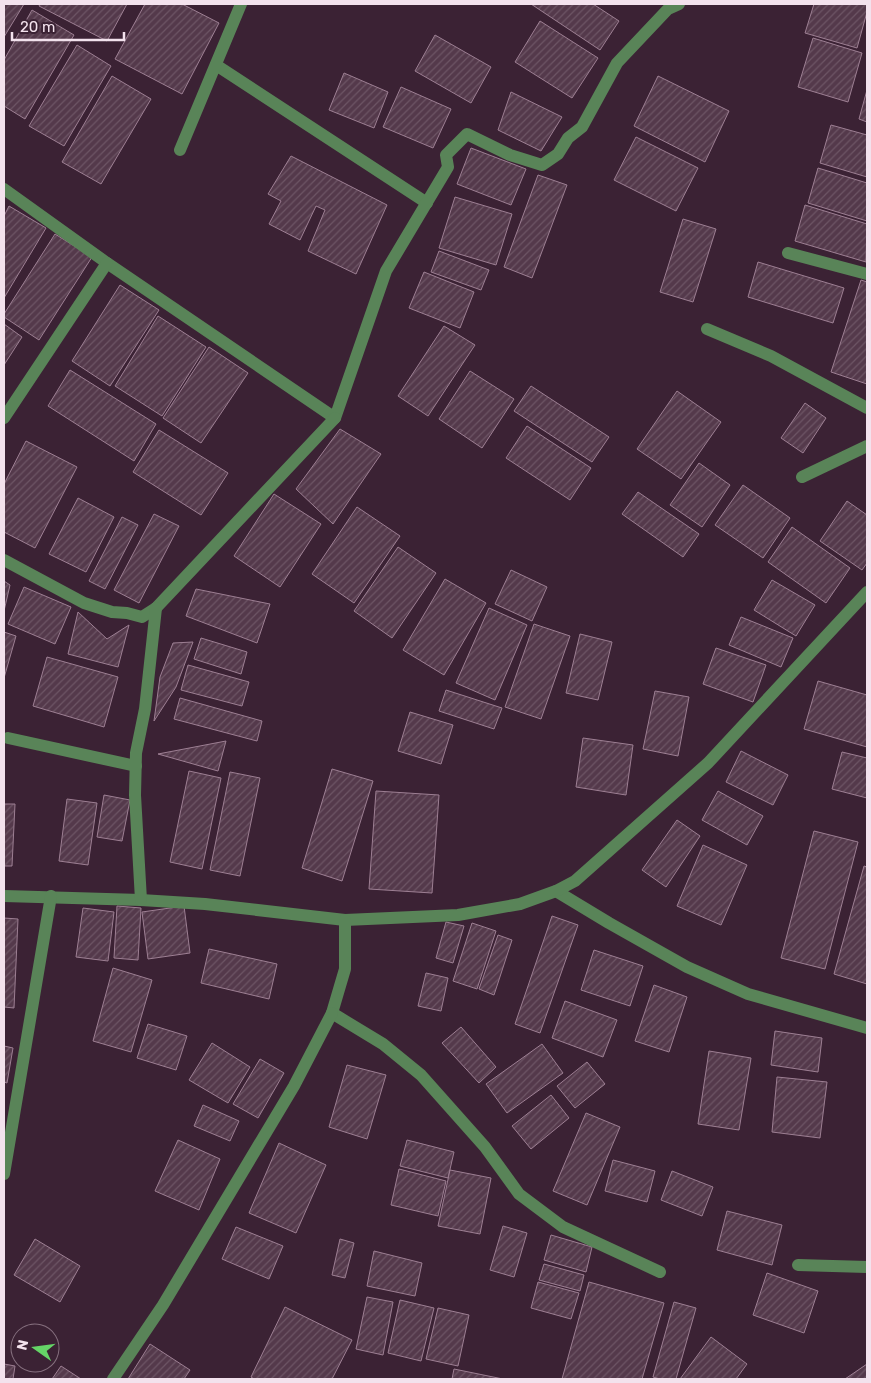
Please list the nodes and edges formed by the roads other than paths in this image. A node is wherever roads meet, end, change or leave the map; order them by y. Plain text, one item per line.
1 (241, 4) edge
2 (679, 4) edge
3 (216, 65) junction
4 (180, 150) dead end
5 (4, 189) edge
6 (427, 203) junction
7 (788, 253) dead end
8 (108, 263) junction
9 (867, 274) edge
10 (706, 329) dead end
11 (867, 408) edge
12 (4, 418) edge
13 (335, 418) junction
14 (867, 446) edge
15 (802, 477) dead end
16 (4, 560) edge
17 (867, 592) edge
18 (156, 608) junction
19 (8, 738) dead end
20 (136, 766) junction
21 (556, 891) junction
22 (4, 896) edge
23 (51, 896) junction
24 (141, 900) junction
25 (346, 920) junction
26 (332, 1013) junction
27 (867, 1028) edge
28 (4, 1174) edge
29 (798, 1265) dead end
30 (867, 1266) edge
31 (660, 1272) dead end
32 (113, 1379) edge

1 - 3 street
2 - 6 street
3 - 4 street
3 - 6 street
5 - 8 street
6 - 13 street
7 - 9 street
8 - 12 street
8 - 13 street
10 - 11 street
13 - 18 street
14 - 15 street
16 - 18 street
17 - 21 street
18 - 20 street
19 - 20 street
20 - 24 street
21 - 25 street
21 - 27 street
22 - 23 street
23 - 24 street
23 - 28 street
24 - 25 street
25 - 26 street
26 - 31 street
26 - 32 street
29 - 30 street

